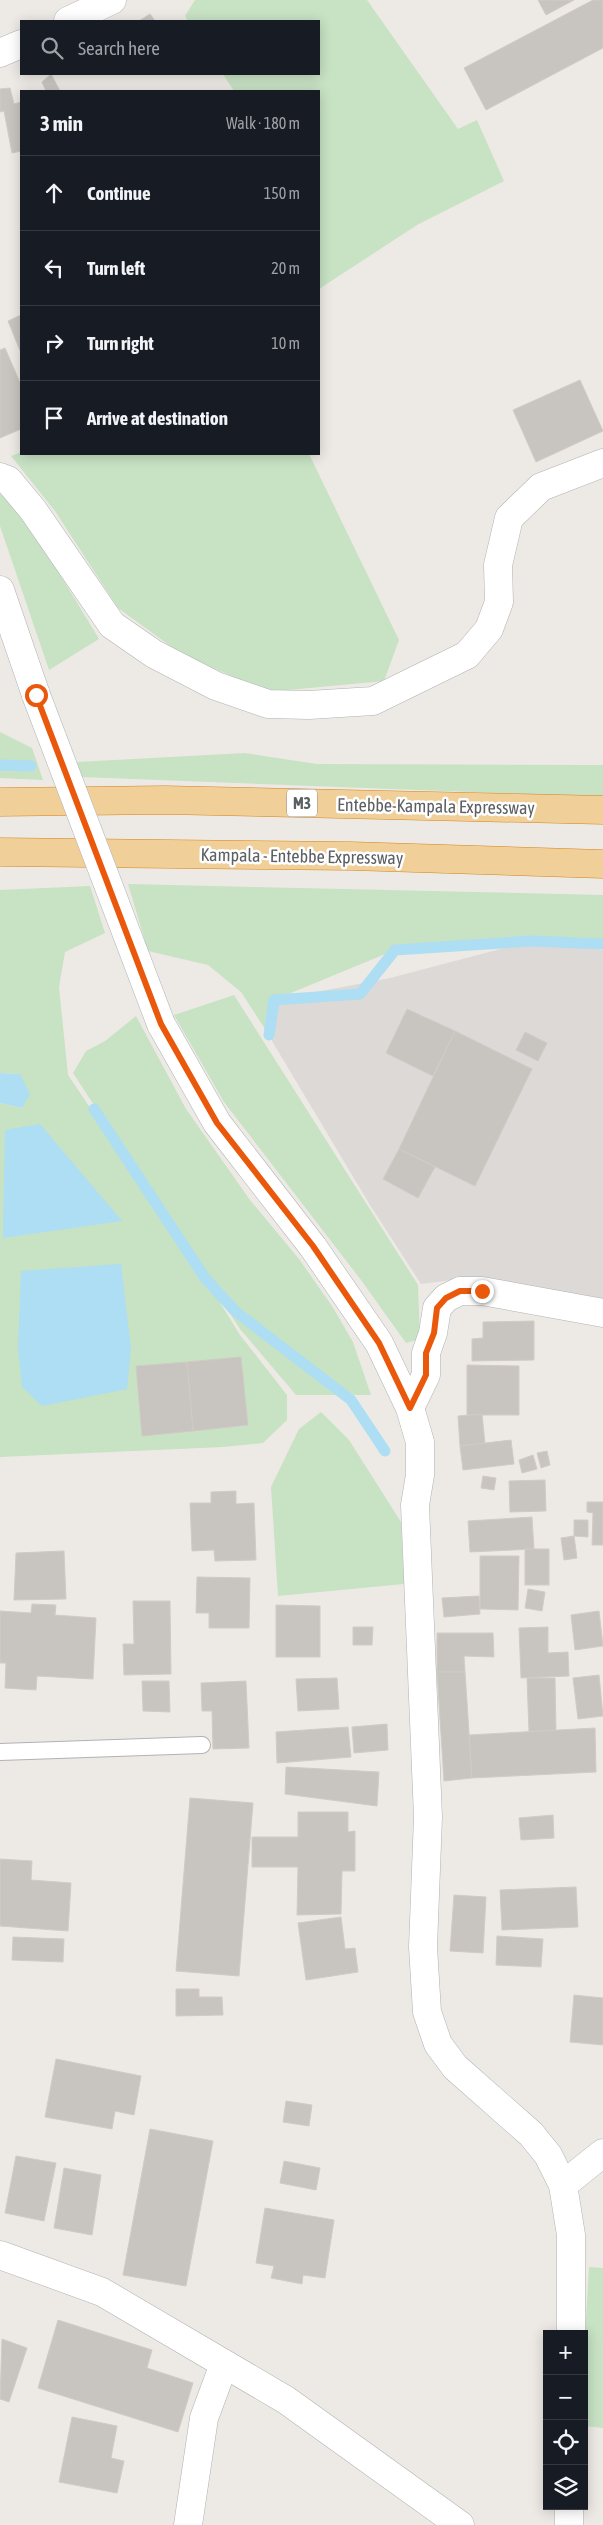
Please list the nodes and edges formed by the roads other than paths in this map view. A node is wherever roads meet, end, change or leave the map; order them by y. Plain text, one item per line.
1 (112, 0) edge
2 (70, 20) edge
3 (20, 44) edge
4 (0, 53) edge
5 (603, 463) edge
6 (0, 477) edge
7 (0, 590) edge
8 (0, 802) edge
9 (603, 810) edge
10 (0, 852) edge
11 (603, 864) edge
12 (603, 1313) edge
13 (410, 1408) junction
14 (202, 1745) dead end
15 (0, 1752) edge
16 (603, 2152) edge
17 (562, 2185) junction
18 (0, 2255) edge
19 (571, 2330) edge
20 (224, 2364) junction
21 (569, 2510) edge
22 (188, 2525) edge
23 (460, 2525) edge
24 (568, 2525) edge

1 - 2 street
3 - 4 street
5 - 6 street
7 - 13 street, bridge
8 - 9 highway, Entebbe-Kampala Expressway / M3
10 - 11 highway, Kampala - Entebbe Expressway
12 - 13 street
13 - 17 street
14 - 15 lane
16 - 17 street
17 - 19 street
18 - 20 street
20 - 22 street
20 - 23 street
21 - 24 street

